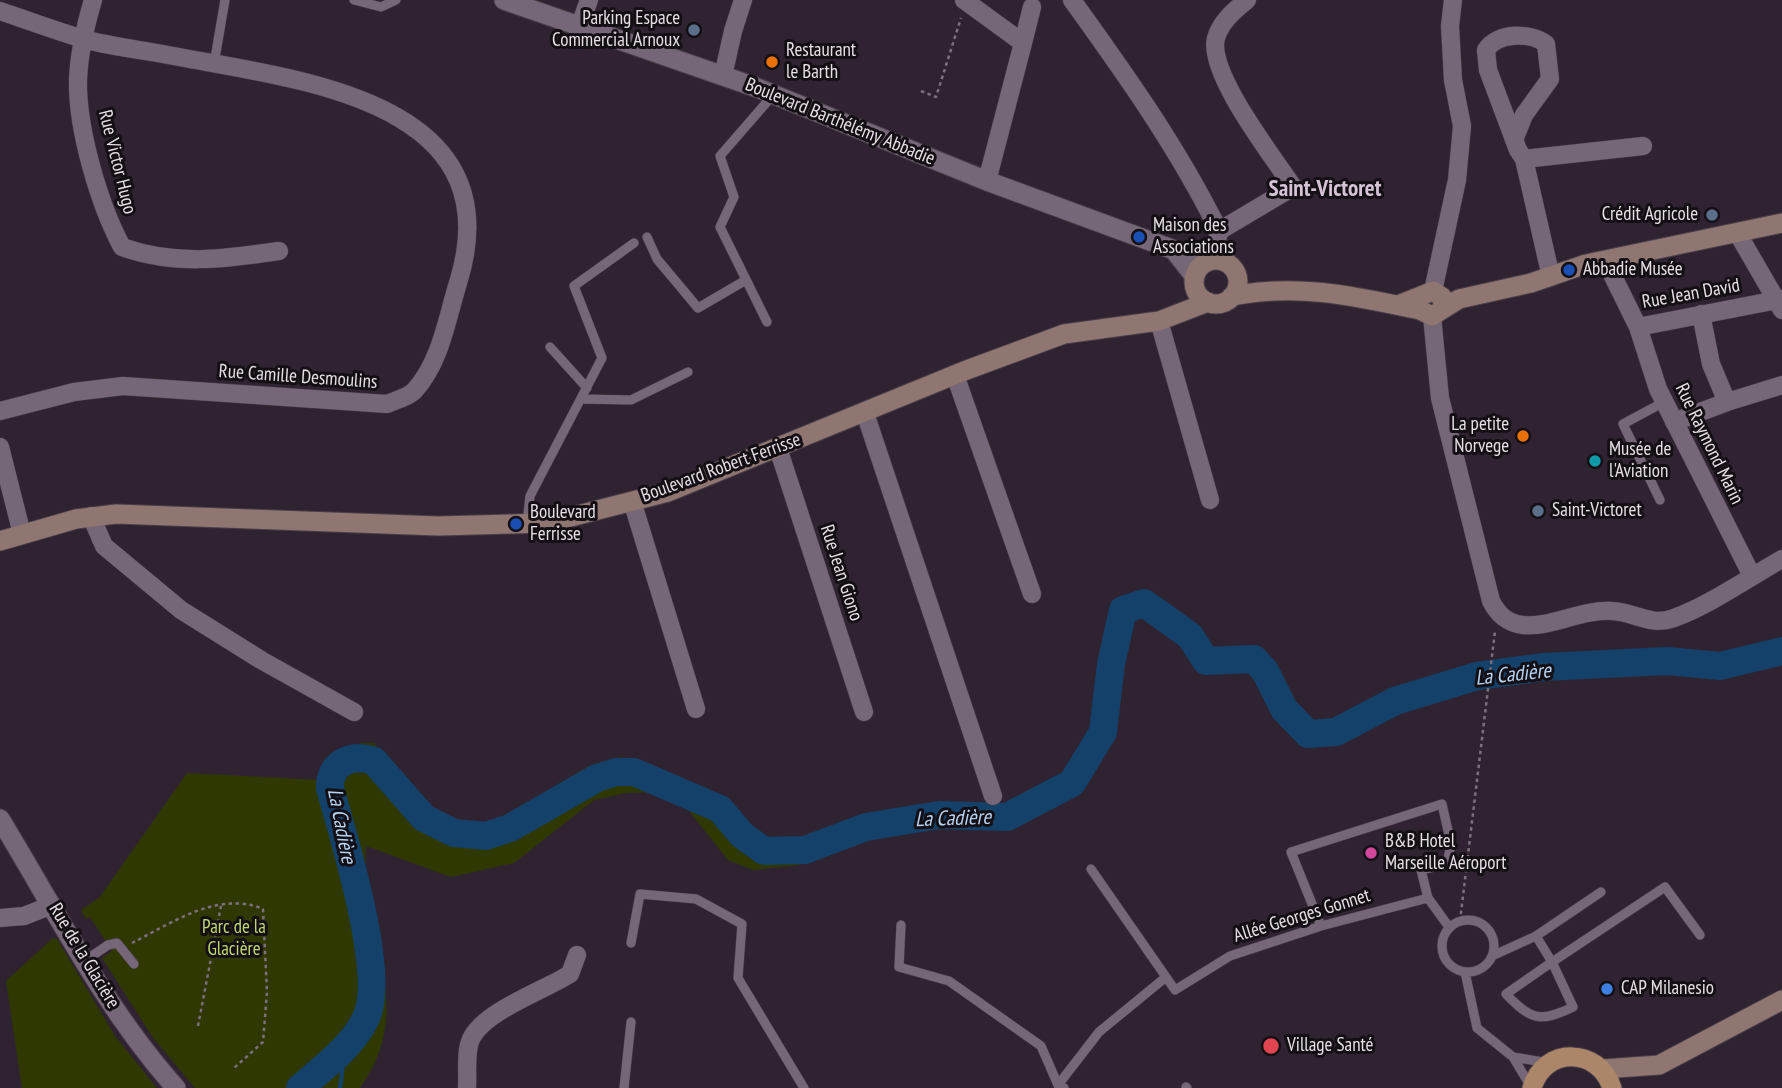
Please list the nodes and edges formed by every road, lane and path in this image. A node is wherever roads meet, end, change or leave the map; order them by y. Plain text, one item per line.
1 (93, 0) edge
2 (225, 0) edge
3 (354, 0) edge
4 (396, 0) edge
5 (504, 0) edge
6 (589, 0) edge
7 (743, 0) edge
8 (1247, 0) edge
9 (1453, 0) edge
10 (965, 1) edge
11 (1079, 3) edge
12 (1032, 7) dead end
13 (0, 11) edge
14 (580, 25) junction
15 (82, 38) junction
16 (1023, 43) junction
17 (214, 64) junction
18 (723, 76) junction
19 (921, 91) dead end
20 (774, 94) junction
21 (1514, 140) junction
22 (1643, 146) dead end
23 (1524, 159) junction
24 (987, 181) junction
25 (1782, 223) edge
26 (1219, 231) junction
27 (1738, 234) junction
28 (647, 237) dead end
29 (634, 243) dead end
30 (1174, 249) junction
31 (279, 251) dead end
32 (1605, 260) junction
33 (1210, 261) junction
34 (1235, 271) junction
35 (1551, 277) junction
36 (746, 280) junction
37 (1279, 288) junction
38 (1199, 289) junction
39 (1232, 296) junction
40 (1436, 303) junction
41 (1780, 304) edge
42 (1702, 314) junction
43 (1167, 317) junction
44 (767, 322) dead end
45 (1638, 327) junction
46 (550, 347) dead end
47 (688, 372) dead end
48 (955, 375) junction
49 (1782, 385) edge
50 (587, 388) junction
51 (581, 399) junction
52 (1664, 402) junction
53 (1727, 402) junction
54 (0, 411) edge
55 (865, 413) junction
56 (1674, 422) junction
57 (0, 447) edge
58 (778, 447) junction
59 (1211, 495) dead end
60 (1660, 500) dead end
61 (632, 501) junction
62 (91, 516) junction
63 (527, 524) junction
64 (22, 534) junction
65 (0, 541) edge
66 (1782, 559) edge
67 (1752, 576) junction
68 (1032, 594) dead end
69 (1497, 614) junction
70 (696, 709) dead end
71 (354, 712) dead end
72 (864, 712) dead end
73 (993, 796) dead end
74 (0, 819) edge
75 (1091, 869) dead end
76 (1601, 892) dead end
77 (1428, 898) junction
78 (52, 905) junction
79 (221, 905) junction
80 (0, 918) edge
81 (1460, 921) junction
82 (901, 925) dead end
83 (1321, 926) junction
84 (1450, 928) junction
85 (1700, 935) dead end
86 (1536, 936) junction
87 (631, 943) dead end
88 (122, 948) junction
89 (577, 955) dead end
90 (1492, 956) junction
91 (86, 960) junction
92 (1552, 962) junction
93 (134, 964) dead end
94 (1465, 972) junction
95 (1166, 977) junction
96 (1782, 1000) edge
97 (631, 1022) dead end
98 (198, 1026) dead end
99 (1513, 1057) junction
100 (1549, 1063) junction
101 (234, 1068) dead end
102 (1603, 1069) junction
103 (1061, 1086) edge
104 (176, 1088) edge
105 (467, 1088) edge
106 (624, 1088) edge
107 (804, 1088) edge
108 (1532, 1088) edge
109 (1612, 1088) edge

1 - 15 street
2 - 17 lane
3 - 4 lane
5 - 14 street, Boulevard Barthélémy Abbadie
6 - 14 street
7 - 18 street
8 - 26 street
9 - 40 street
10 - 16 street
10 - 19 path
11 - 26 street
12 - 16 street
13 - 15 street, Rue Camille Desmoulins
14 - 18 street, Boulevard Barthélémy Abbadie
15 - 17 street, Rue Camille Desmoulins
15 - 31 street, Rue Victor Hugo
16 - 24 street
17 - 54 street, Rue Camille Desmoulins
18 - 20 street, Boulevard Barthélémy Abbadie
20 - 24 street, Boulevard Barthélémy Abbadie
20 - 36 lane
21 - 21 street
21 - 23 street
22 - 23 street
23 - 35 street
24 - 30 street, Boulevard Barthélémy Abbadie
25 - 27 main road
26 - 33 street
27 - 32 main road
27 - 41 street
28 - 36 lane
29 - 50 lane
30 - 33 street, Boulevard Barthélémy Abbadie
30 - 38 street
32 - 35 main road
32 - 45 street, Rue Jean David
33 - 34 main road
33 - 38 main road
34 - 37 main road
34 - 39 main road
35 - 40 main road
36 - 44 lane
37 - 39 main road
37 - 40 main road
38 - 39 main road
38 - 43 main road
40 - 69 street
41 - 42 street, Rue Jean David
42 - 45 street, Rue Jean David
42 - 53 street
43 - 48 main road, Boulevard Robert Ferrisse
43 - 59 street
45 - 52 street, Rue Raymond Marin
46 - 50 lane
47 - 51 lane
48 - 55 main road, Boulevard Robert Ferrisse
48 - 68 street
49 - 53 street
50 - 51 lane
51 - 63 lane
52 - 56 street, Rue Raymond Marin
52 - 60 lane
53 - 56 street
55 - 58 main road, Boulevard Robert Ferrisse
55 - 73 street
56 - 67 street, Rue Raymond Marin
57 - 64 street
58 - 61 main road, Boulevard Robert Ferrisse
58 - 72 street, Rue Jean Giono
61 - 63 main road, Boulevard Robert Ferrisse
61 - 70 street
62 - 63 main road, Boulevard Robert Ferrisse
62 - 64 main road, Boulevard Robert Ferrisse
62 - 71 street
64 - 65 main road, Boulevard Robert Ferrisse
66 - 67 street
67 - 69 street
69 - 81 path
74 - 78 street, Rue de la Glacière
75 - 95 lane
76 - 86 lane
77 - 83 lane, Allée Georges Gonnet
77 - 83 lane
77 - 84 lane
78 - 80 street
78 - 91 street, Rue de la Glacière
79 - 88 path
79 - 98 path
79 - 101 path
81 - 84 lane
81 - 90 lane
82 - 103 lane
83 - 95 lane, Allée Georges Gonnet
84 - 94 lane
85 - 92 lane
86 - 90 lane
86 - 92 lane
87 - 107 lane
88 - 91 lane
88 - 93 lane
89 - 105 street
90 - 94 lane
91 - 104 street, Rue de la Glacière
92 - 92 lane
94 - 99 lane
95 - 103 lane
96 - 102 main road
97 - 106 lane
99 - 100 lane
99 - 108 lane
100 - 102 main road
100 - 108 main road
102 - 109 main road

